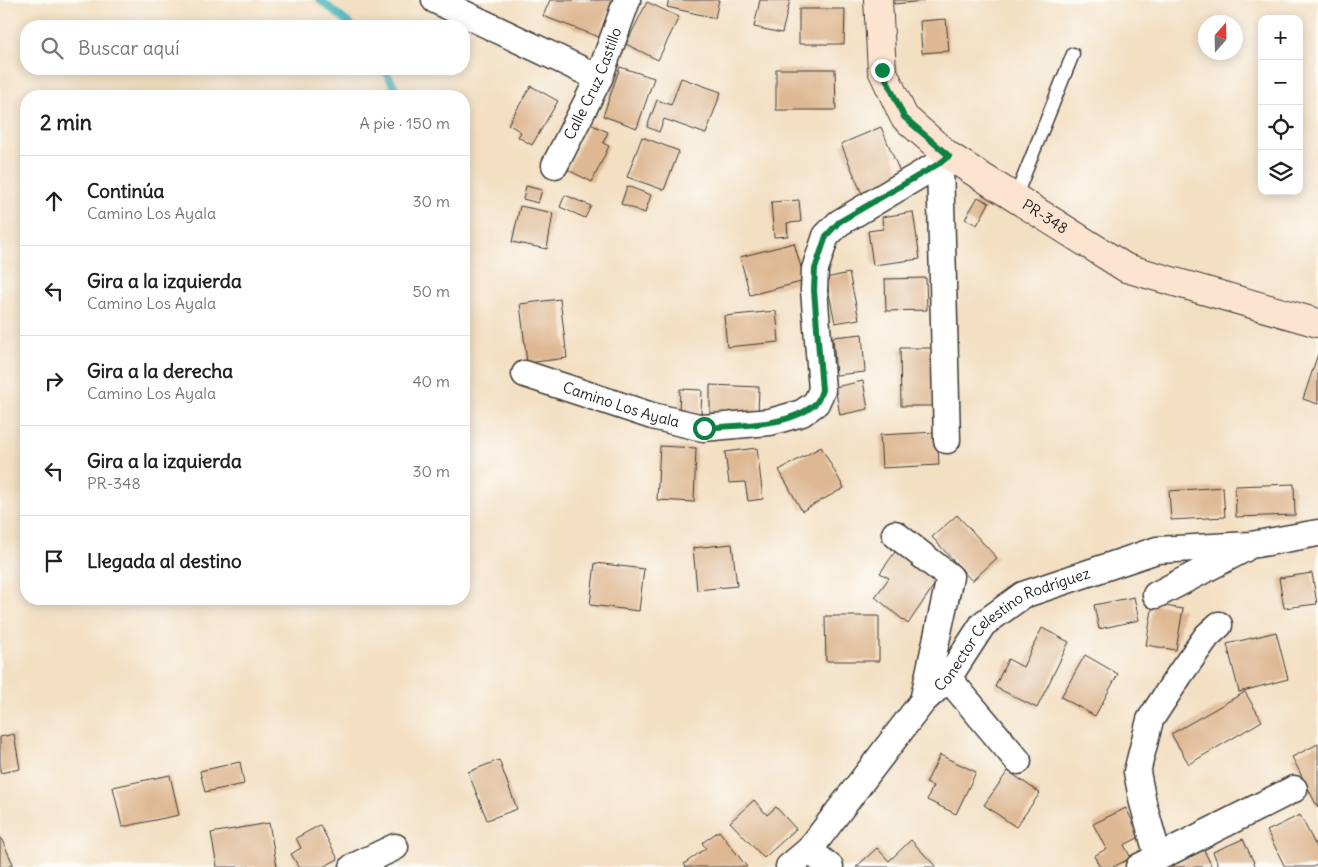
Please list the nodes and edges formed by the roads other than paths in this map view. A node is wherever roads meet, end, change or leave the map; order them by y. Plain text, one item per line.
1 (435, 0) edge
2 (627, 0) edge
3 (878, 0) edge
4 (1073, 54) dead end
5 (599, 78) junction
6 (944, 159) junction
7 (555, 165) dead end
8 (1015, 198) junction
9 (1318, 324) edge
10 (525, 374) dead end
11 (947, 440) dead end
12 (1318, 533) edge
13 (895, 534) dead end
14 (1251, 545) junction
15 (1156, 595) dead end
16 (1219, 625) dead end
17 (948, 678) junction
18 (923, 700) junction
19 (1018, 761) dead end
20 (1294, 789) dead end
21 (395, 847) dead end
22 (809, 850) junction
23 (1149, 862) edge
24 (353, 867) edge
25 (789, 867) edge
26 (830, 867) edge

1 - 5 street
2 - 5 street, Calle Cruz Castillo
3 - 6 street, PR-348 / PR-348
4 - 8 lane
5 - 7 street, Calle Cruz Castillo
6 - 8 street, PR-348 / PR-348
6 - 10 street, Camino Los Ayala
6 - 11 street
8 - 9 street, PR-348 / PR-348
12 - 14 street, Conector Celestino Rodríguez
13 - 18 street
14 - 15 street
14 - 17 street, Conector Celestino Rodríguez
16 - 23 street
17 - 18 street, Conector Celestino Rodríguez
17 - 19 street
18 - 22 street, Conector Celestino Rodríguez
20 - 23 street
21 - 24 street
22 - 25 street, Conector Celestino Rodríguez
22 - 26 street

